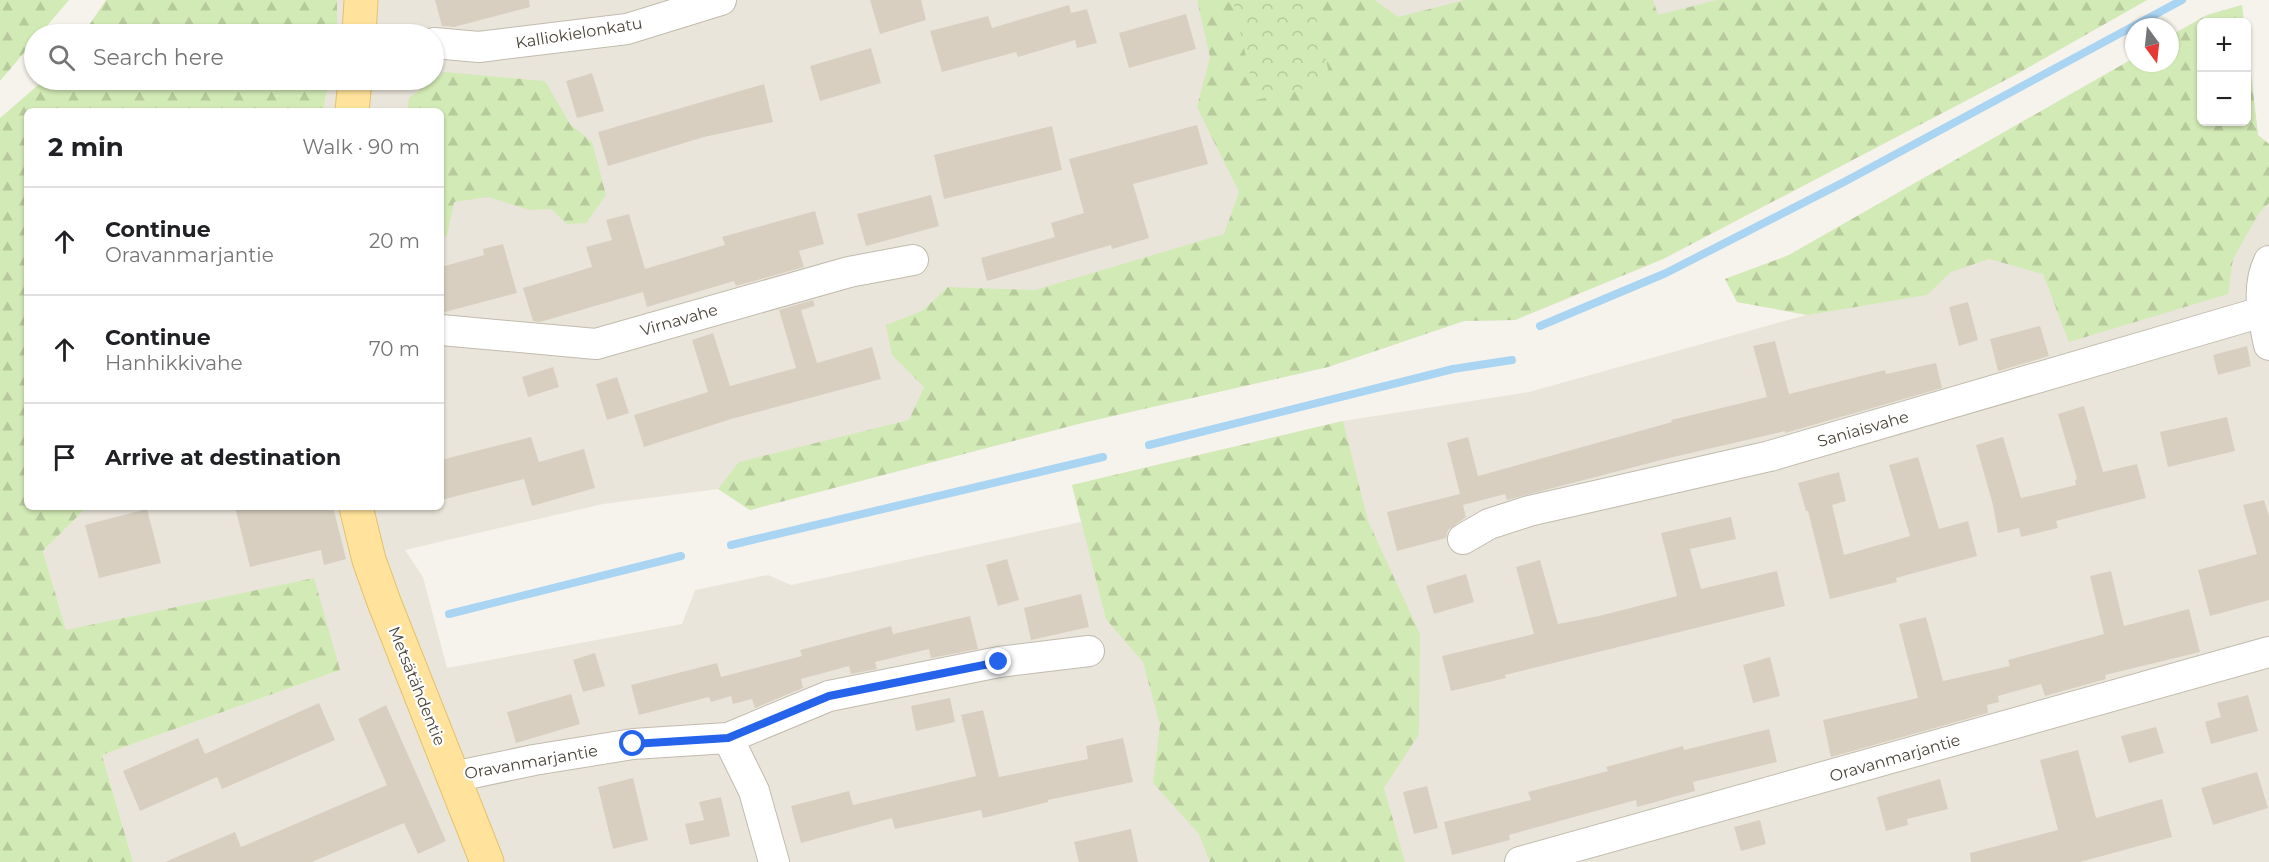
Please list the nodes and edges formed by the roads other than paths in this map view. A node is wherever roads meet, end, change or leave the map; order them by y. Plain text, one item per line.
1 (361, 0) edge
2 (721, 0) edge
3 (360, 24) edge
4 (444, 44) edge
5 (354, 90) edge
6 (352, 108) edge
7 (913, 260) dead end
8 (2269, 261) edge
9 (2262, 312) junction
10 (444, 330) edge
11 (2269, 345) edge
12 (357, 510) edge
13 (1463, 539) dead end
14 (1089, 651) dead end
15 (2269, 652) edge
16 (728, 738) junction
17 (453, 777) junction
18 (487, 862) edge
19 (774, 862) edge
20 (1520, 862) edge

1 - 3 main road
2 - 4 street, Kalliokielonkatu
5 - 6 main road
7 - 10 street, Virnavahe
8 - 9 street
9 - 11 street
9 - 13 street, Saniaisvahe
12 - 17 main road, Metsätähdentie
14 - 16 street, Oravanmarjantie
15 - 20 street, Oravanmarjantie
16 - 17 street, Oravanmarjantie
16 - 19 street
17 - 18 main road, Metsätähdentie

